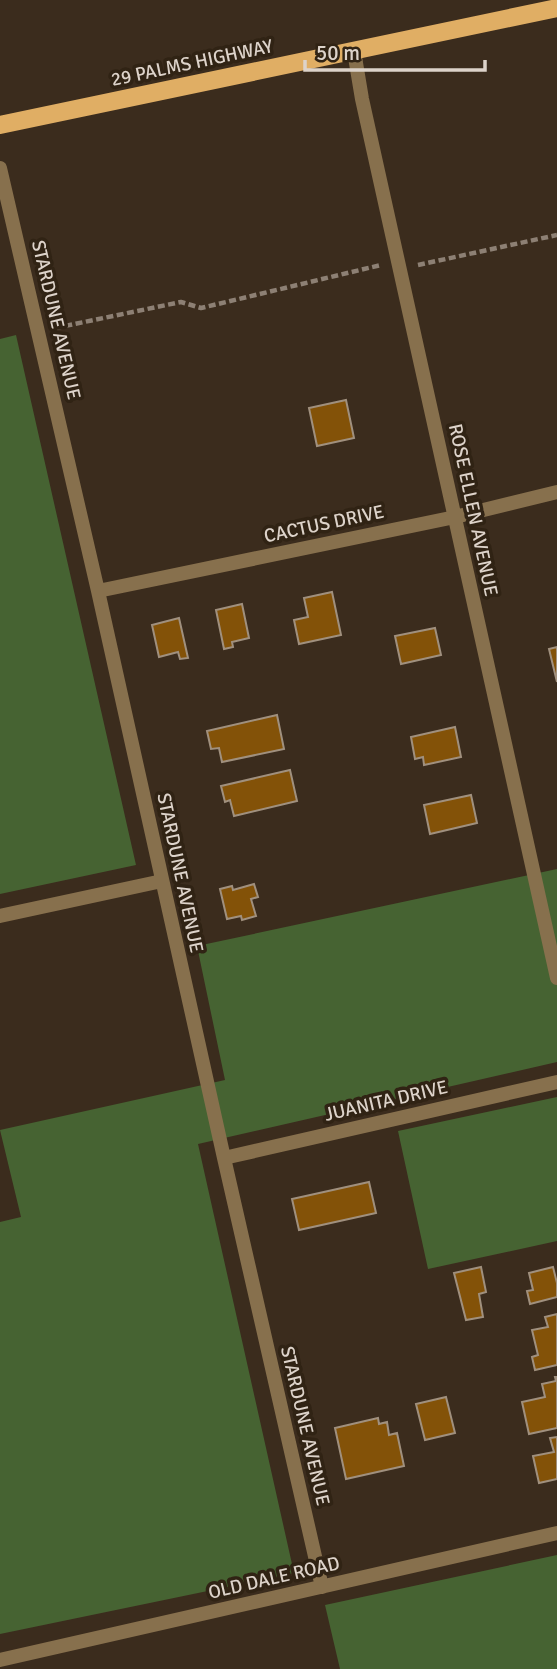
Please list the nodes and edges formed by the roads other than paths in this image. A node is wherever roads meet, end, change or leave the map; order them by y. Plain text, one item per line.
1 (557, 8) edge
2 (354, 51) junction
3 (0, 125) edge
4 (0, 168) edge
5 (557, 492) edge
6 (455, 517) junction
7 (98, 591) junction
8 (163, 881) junction
9 (0, 916) edge
10 (557, 978) edge
11 (557, 1082) edge
12 (223, 1158) junction
13 (557, 1533) edge
14 (322, 1587) junction
15 (0, 1660) edge

1 - 2 main road, 29 PALMS HIGHWAY
2 - 3 main road, 29 PALMS HIGHWAY
2 - 6 street, ROSE ELLEN AVENUE
4 - 7 street, STARDUNE AVENUE
5 - 6 street, CACTUS DRIVE
6 - 7 street, CACTUS DRIVE
6 - 10 street, ROSE ELLEN AVENUE
7 - 8 street, STARDUNE AVENUE
8 - 9 street
8 - 12 street, STARDUNE AVENUE
11 - 12 street, JUANITA DRIVE
12 - 14 street, STARDUNE AVENUE
13 - 14 street, OLD DALE ROAD
14 - 15 street, OLD DALE ROAD

